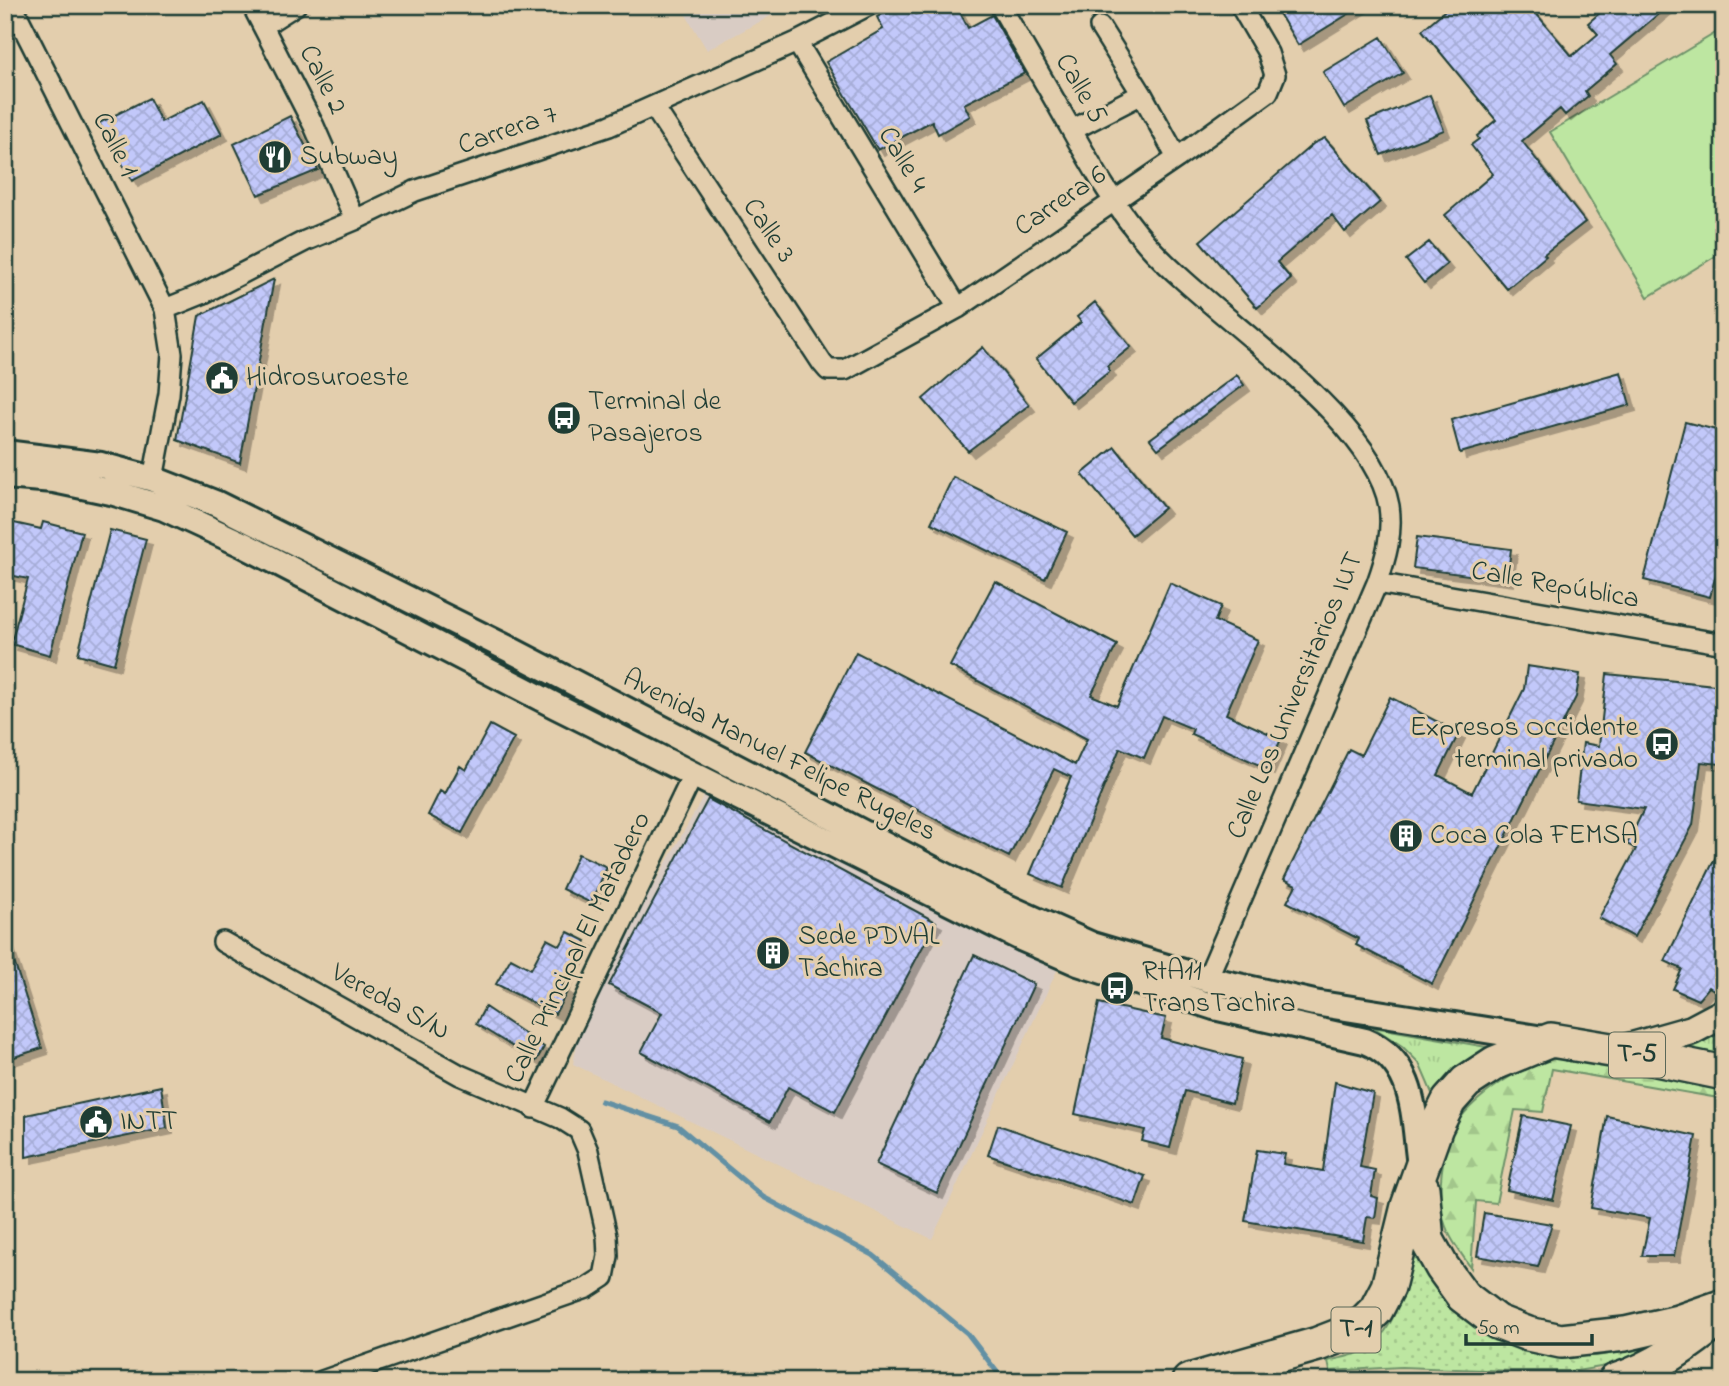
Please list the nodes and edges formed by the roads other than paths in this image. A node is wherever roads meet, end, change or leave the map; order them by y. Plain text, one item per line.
1 (12, 5) edge
2 (252, 5) edge
3 (296, 5) edge
4 (869, 5) edge
5 (1000, 5) edge
6 (1240, 5) edge
7 (263, 26) junction
8 (1100, 27) dead end
9 (797, 42) junction
10 (1142, 94) junction
11 (654, 107) junction
12 (1072, 131) junction
13 (1177, 158) junction
14 (1112, 201) junction
15 (355, 220) junction
16 (958, 308) junction
17 (165, 309) junction
18 (845, 370) joint
19 (5, 453) edge
20 (5, 476) edge
21 (153, 479) junction
22 (1377, 583) junction
23 (1724, 644) edge
24 (693, 775) junction
25 (223, 942) dead end
26 (1207, 979) junction
27 (1724, 1013) edge
28 (1550, 1040) junction
29 (1617, 1051) junction
30 (1724, 1073) edge
31 (533, 1108) junction
32 (1421, 1172) junction
33 (1724, 1306) edge
34 (1724, 1315) edge
35 (322, 1381) edge
36 (1189, 1381) edge
37 (1615, 1381) edge

1 - 17 street, Calle 1
2 - 7 street, Calle 2
3 - 7 street
4 - 9 street, Carrera 7
5 - 12 street, Calle 5
6 - 13 street, Carrera 6
7 - 15 street, Calle 2
8 - 10 street
9 - 11 street, Carrera 7
9 - 16 street, Calle 4
10 - 12 street
10 - 13 street
11 - 15 street, Carrera 7
11 - 18 street, Calle 3
12 - 14 street, Calle 5
13 - 14 street, Carrera 6
14 - 16 street, Carrera 6
14 - 22 street, Calle Los Universitarios IUT
15 - 17 street, Carrera 7
16 - 18 street, Carrera 6
17 - 21 street, Calle 1
19 - 21 street, Avenida Manuel Felipe Rugeles
20 - 24 street, Avenida Manuel Felipe Rugeles
21 - 26 street, Avenida Manuel Felipe Rugeles
22 - 23 street, Calle República
22 - 26 street, Calle Los Universitarios IUT
24 - 31 street, Calle Principal El Matadero
24 - 32 street, Avenida Manuel Felipe Rugeles
25 - 31 street, Vereda S/N
26 - 28 street, Avenida Manuel Felipe Rugeles
27 - 29 main road
28 - 29 highway, T-5
28 - 32 highway, T-1
29 - 30 highway, T-5
31 - 35 street, Calle Principal El Matadero
32 - 33 highway
32 - 36 highway, T-1
34 - 37 highway

